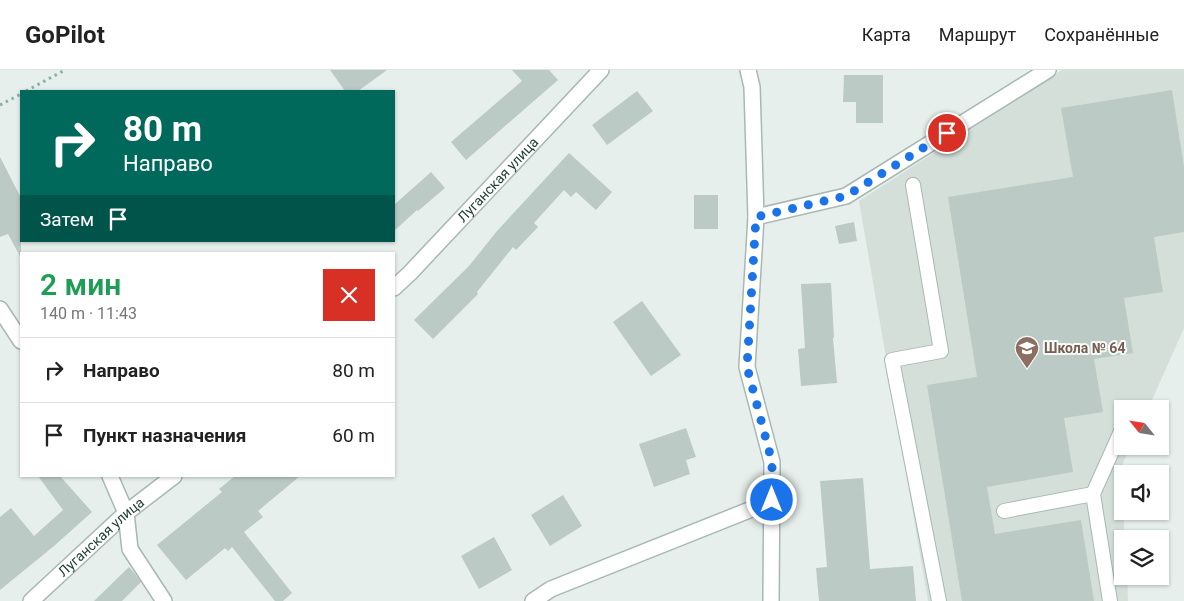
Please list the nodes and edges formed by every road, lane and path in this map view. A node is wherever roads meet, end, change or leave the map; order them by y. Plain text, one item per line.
1 (65, 70) edge
2 (601, 70) edge
3 (748, 70) edge
4 (1048, 70) edge
5 (28, 90) edge
6 (20, 95) edge
7 (0, 105) edge
8 (913, 185) dead end
9 (756, 217) junction
10 (395, 287) edge
11 (0, 309) edge
12 (20, 339) edge
13 (1114, 447) edge
14 (110, 477) edge
15 (173, 477) edge
16 (1093, 494) junction
17 (772, 500) junction
18 (1004, 511) dead end
19 (126, 513) junction
20 (31, 601) edge
21 (164, 601) edge
22 (533, 601) edge
23 (771, 601) edge
24 (939, 601) edge
25 (1110, 601) edge

1 - 5 path
2 - 10 street, Луганская улица
3 - 9 street
4 - 9 street
6 - 7 path
8 - 24 lane
9 - 17 street
11 - 12 street
13 - 16 lane
14 - 19 street
15 - 19 street, Луганская улица
16 - 18 lane
16 - 25 lane
17 - 22 street
17 - 23 street
19 - 20 street, Луганская улица
19 - 21 street

